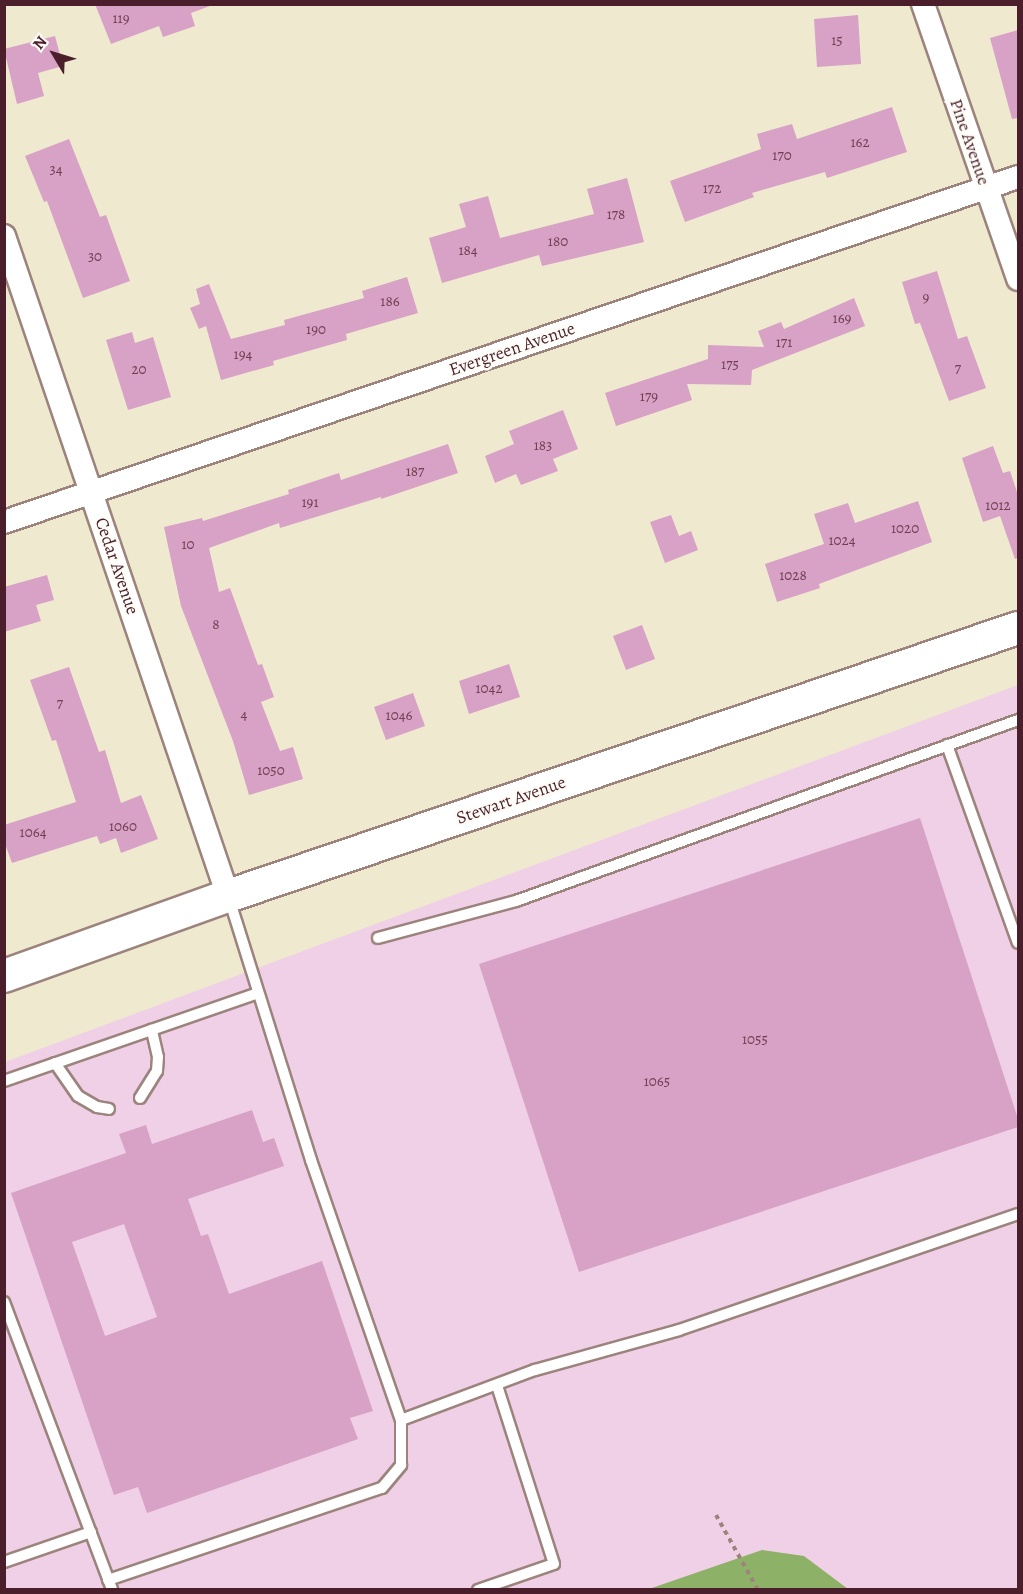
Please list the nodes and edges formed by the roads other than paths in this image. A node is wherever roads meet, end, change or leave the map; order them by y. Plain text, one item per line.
1 (923, 4) edge
2 (1018, 177) edge
3 (986, 188) junction
4 (4, 236) edge
5 (1018, 279) edge
6 (92, 492) junction
7 (4, 522) edge
8 (1018, 628) edge
9 (1018, 720) edge
10 (947, 745) junction
11 (228, 896) junction
12 (378, 938) dead end
13 (1018, 943) edge
14 (4, 976) edge
15 (258, 993) junction
16 (152, 1030) junction
17 (55, 1063) junction
18 (4, 1081) edge
19 (140, 1098) dead end
20 (109, 1109) dead end
21 (1018, 1214) edge
22 (4, 1302) edge
23 (497, 1385) junction
24 (401, 1420) junction
25 (91, 1532) junction
26 (4, 1562) edge
27 (110, 1585) edge
28 (478, 1590) edge

1 - 3 street, Pine Avenue
2 - 3 street, Evergreen Avenue
3 - 5 street, Pine Avenue
3 - 6 street, Evergreen Avenue
4 - 6 street, Cedar Avenue
6 - 7 street, Evergreen Avenue
6 - 11 street, Cedar Avenue
8 - 11 main road, Stewart Avenue
9 - 10 lane
10 - 12 lane
10 - 13 lane
11 - 14 main road, Stewart Avenue
11 - 15 lane
15 - 16 lane
15 - 24 lane
16 - 17 lane
16 - 19 lane
17 - 18 lane
17 - 20 lane
21 - 23 lane
22 - 25 lane
23 - 24 lane
23 - 28 lane
24 - 27 lane
25 - 26 lane
25 - 27 lane

